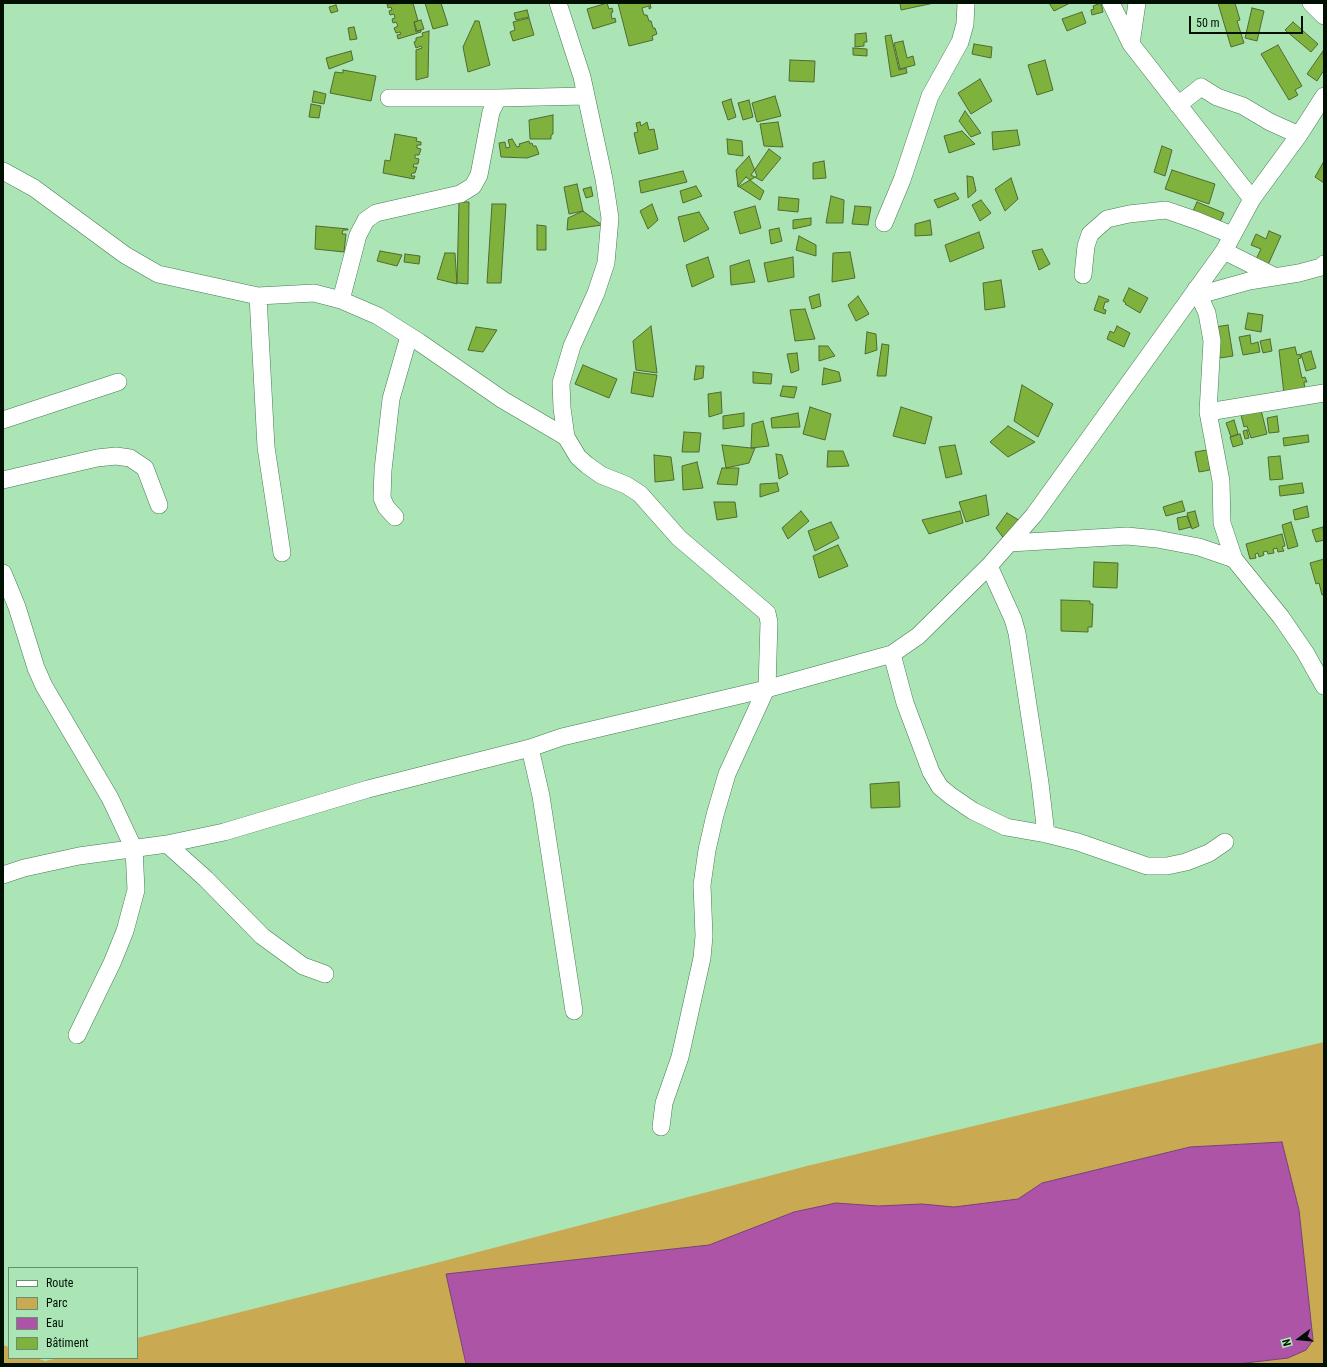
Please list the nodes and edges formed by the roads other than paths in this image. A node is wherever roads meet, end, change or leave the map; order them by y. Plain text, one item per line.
1 (558, 3) edge
2 (966, 3) edge
3 (1111, 3) edge
4 (1137, 3) edge
5 (1311, 3) edge
6 (1324, 16) edge
7 (1131, 44) junction
8 (586, 96) junction
9 (1324, 96) edge
10 (389, 98) dead end
11 (498, 98) junction
12 (1178, 105) junction
13 (1299, 135) junction
14 (3, 171) edge
15 (1252, 199) junction
16 (884, 223) dead end
17 (1232, 235) junction
18 (1224, 250) junction
19 (1324, 264) edge
20 (1083, 275) dead end
21 (1274, 276) junction
22 (1197, 292) junction
23 (258, 296) junction
24 (341, 300) junction
25 (409, 336) junction
26 (118, 382) dead end
27 (1324, 394) edge
28 (1208, 412) junction
29 (3, 420) edge
30 (566, 437) junction
31 (3, 480) edge
32 (159, 504) dead end
33 (395, 517) dead end
34 (1010, 543) junction
35 (282, 553) dead end
36 (1234, 559) junction
37 (990, 566) junction
38 (3, 573) edge
39 (892, 654) junction
40 (1324, 686) edge
41 (767, 689) junction
42 (530, 748) junction
43 (1046, 834) junction
44 (1226, 842) dead end
45 (167, 844) junction
46 (134, 849) junction
47 (3, 875) edge
48 (325, 974) dead end
49 (574, 1011) dead end
50 (77, 1035) dead end
51 (661, 1127) dead end

1 - 8 street
2 - 16 street
3 - 7 street
4 - 7 street
5 - 6 street
7 - 12 street
8 - 11 street
8 - 30 street
9 - 13 street
10 - 11 street
11 - 24 street
12 - 13 street
12 - 15 street
13 - 15 street
14 - 23 street
15 - 17 street
17 - 18 street
17 - 20 street
18 - 21 street
18 - 22 street
19 - 21 street
21 - 22 street
22 - 28 street
22 - 34 street
23 - 24 street
23 - 35 street
24 - 25 street
25 - 30 street
25 - 33 street
26 - 29 street
27 - 28 street
28 - 36 street
30 - 41 street
31 - 32 street
34 - 36 street
34 - 37 street
36 - 40 street
37 - 39 street
37 - 43 street
38 - 46 street
39 - 41 street
39 - 43 street
41 - 42 street
41 - 51 street
42 - 45 street
42 - 49 street
43 - 44 street
45 - 46 street
45 - 48 street
46 - 47 street
46 - 50 street

